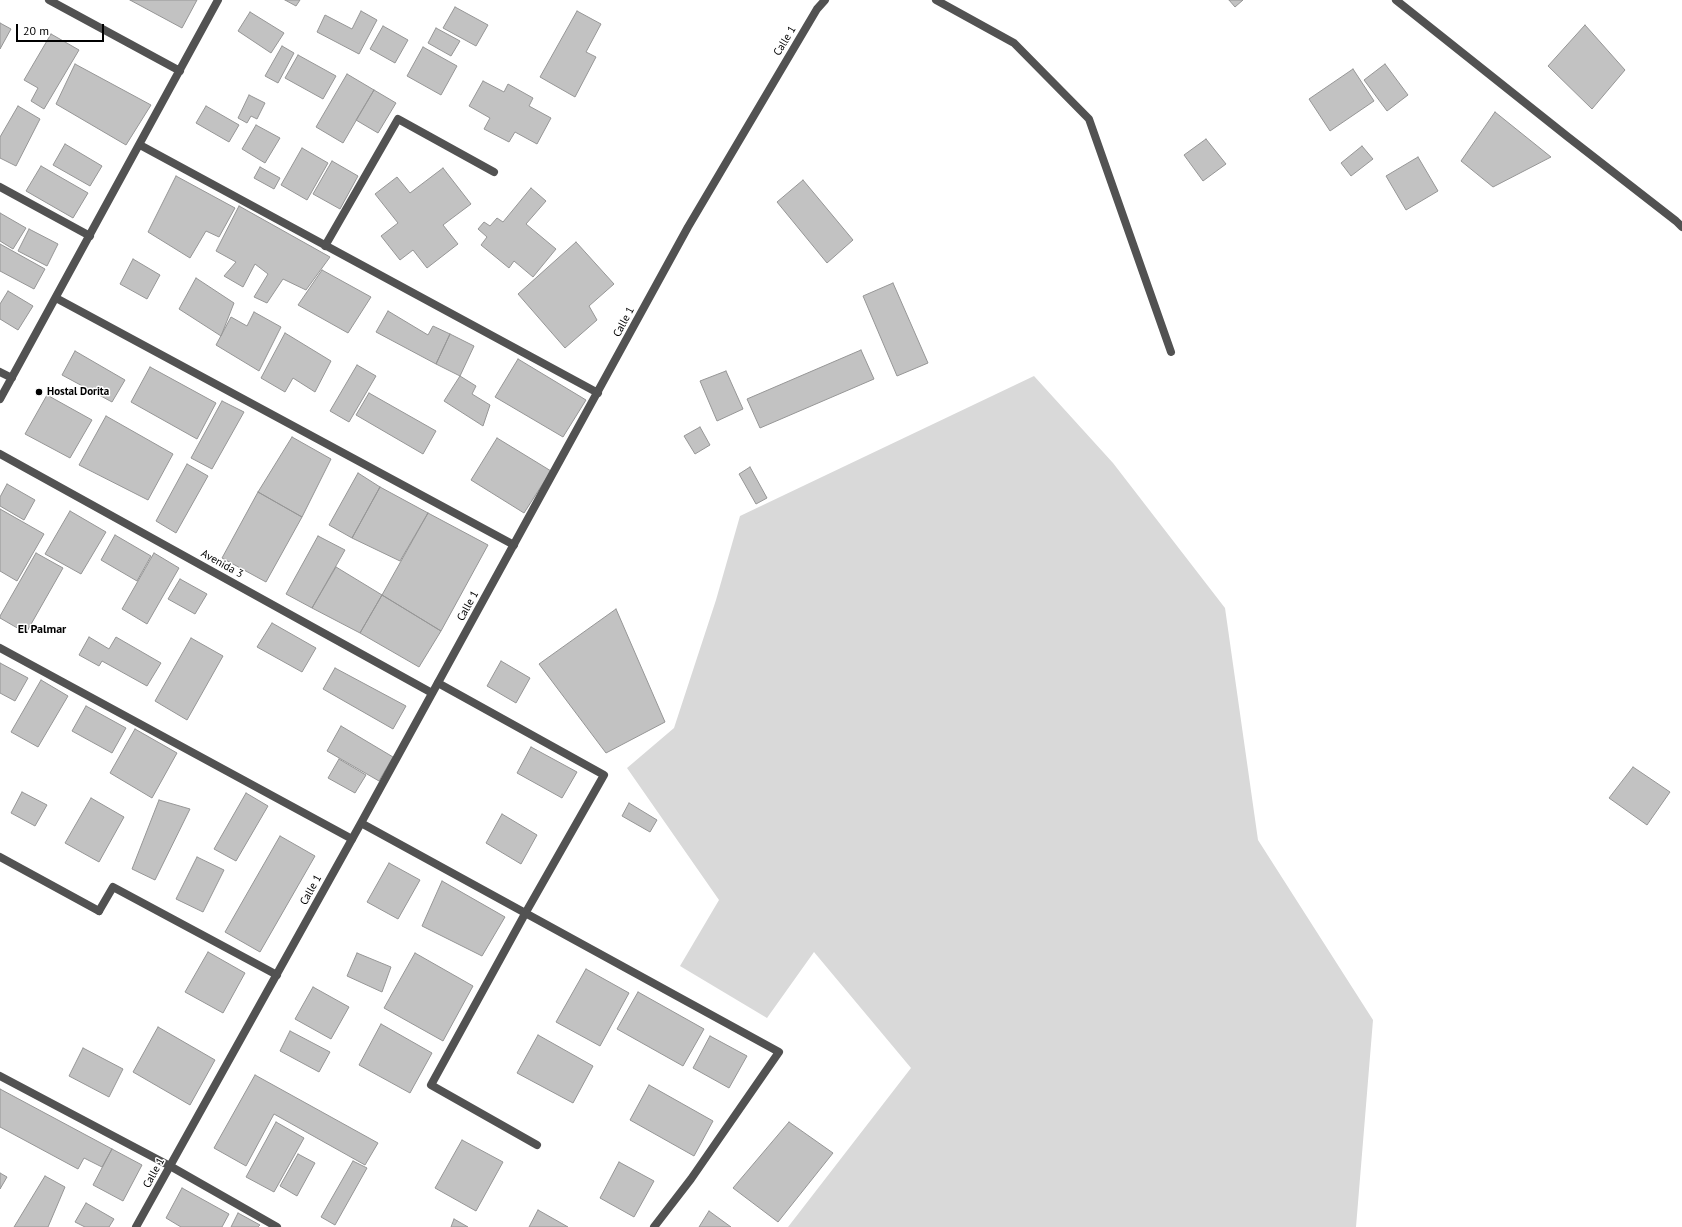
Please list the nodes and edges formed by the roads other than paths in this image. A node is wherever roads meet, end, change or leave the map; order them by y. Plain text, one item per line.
1 (49, 0) edge
2 (218, 0) edge
3 (825, 0) edge
4 (936, 0) edge
5 (1396, 0) edge
6 (180, 71) junction
7 (140, 145) junction
8 (494, 172) dead end
9 (0, 187) edge
10 (1682, 227) edge
11 (90, 236) junction
12 (325, 246) junction
13 (56, 298) junction
14 (1171, 352) dead end
15 (0, 372) edge
16 (12, 378) junction
17 (598, 393) junction
18 (0, 399) edge
19 (0, 454) edge
20 (514, 545) junction
21 (0, 648) edge
22 (438, 683) junction
23 (432, 693) junction
24 (361, 823) junction
25 (352, 839) junction
26 (0, 857) edge
27 (526, 912) junction
28 (276, 975) junction
29 (0, 1076) edge
30 (537, 1145) dead end
31 (170, 1166) junction
32 (136, 1227) edge
33 (277, 1227) edge
34 (654, 1227) edge

1 - 6 street
2 - 6 street
3 - 17 street, Calle 1
4 - 14 street
5 - 10 street
6 - 7 street
7 - 11 street
7 - 12 street
8 - 12 street
9 - 11 street
11 - 13 street
12 - 17 street
13 - 16 street
13 - 20 street
15 - 16 street
16 - 18 street
17 - 20 street, Calle 1
19 - 23 street, Avenida 3
20 - 22 street, Calle 1
21 - 25 street
22 - 23 street, Calle 1
22 - 27 street
23 - 24 street, Calle 1
24 - 25 street, Calle 1
24 - 27 street
25 - 28 street, Calle 1
26 - 28 street
27 - 30 street
27 - 34 street
28 - 31 street, Calle 1
29 - 31 street
31 - 32 street, Calle 1
31 - 33 street

